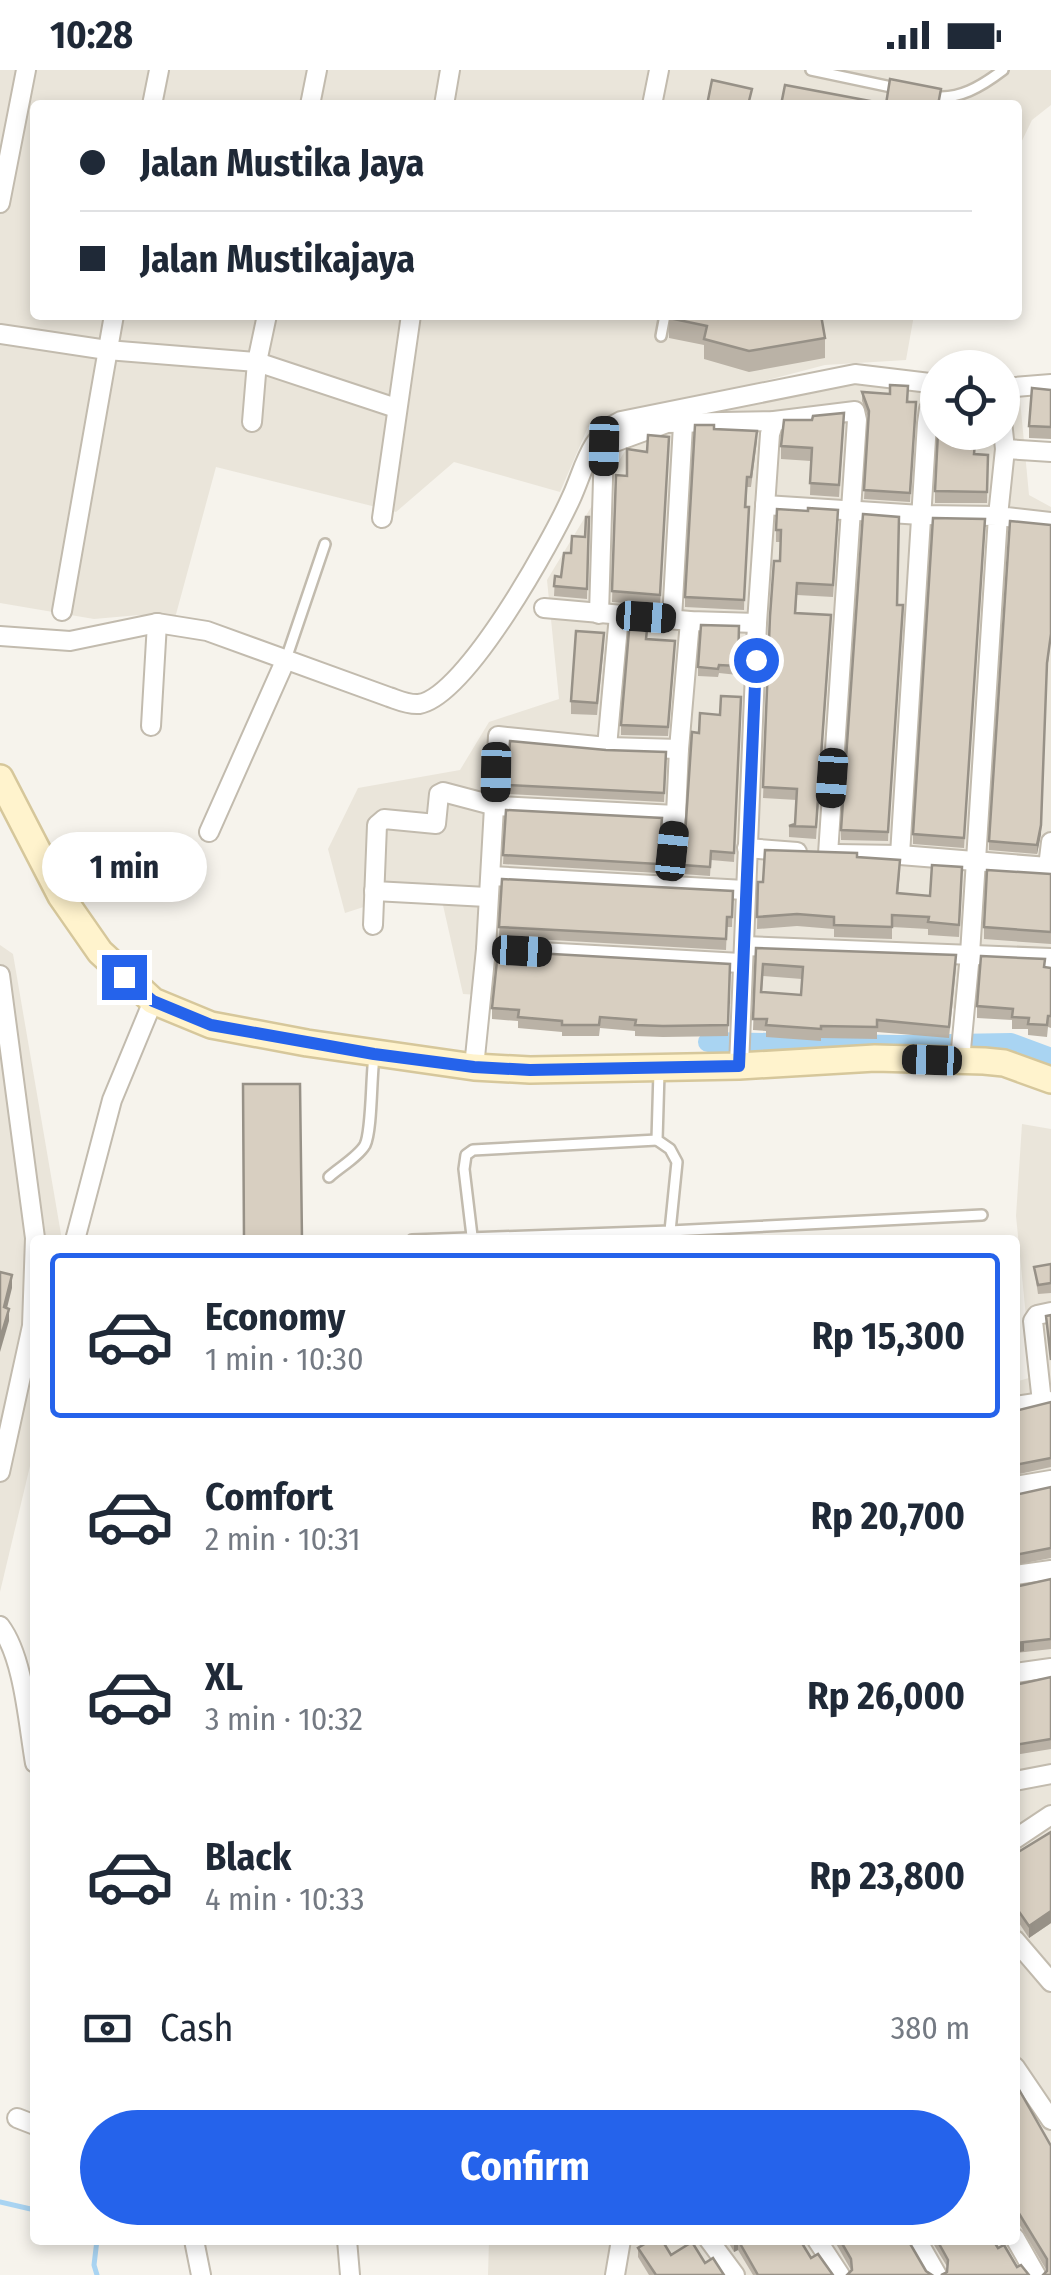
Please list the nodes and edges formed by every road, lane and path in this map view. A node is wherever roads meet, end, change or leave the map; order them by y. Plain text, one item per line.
1 (26, 70) edge
2 (158, 70) edge
3 (317, 70) edge
4 (450, 70) edge
5 (659, 70) edge
6 (810, 70) edge
7 (1003, 70) edge
8 (902, 90) edge
9 (920, 94) edge
10 (153, 100) edge
11 (311, 100) edge
12 (445, 100) edge
13 (653, 100) edge
14 (0, 203) edge
15 (113, 320) edge
16 (266, 320) edge
17 (410, 320) edge
18 (663, 320) edge
19 (0, 334) edge
20 (660, 336) dead end
21 (108, 350) junction
22 (257, 362) junction
23 (920, 382) edge
24 (1051, 384) edge
25 (1020, 387) edge
26 (773, 390) junction
27 (396, 408) junction
28 (777, 420) junction
29 (252, 422) dead end
30 (683, 424) junction
31 (925, 450) edge
32 (1005, 450) edge
33 (1020, 450) edge
34 (1051, 452) edge
35 (765, 505) junction
36 (849, 511) junction
37 (921, 515) junction
38 (998, 516) junction
39 (382, 518) dead end
40 (1051, 522) edge
41 (326, 544) dead end
42 (544, 608) dead end
43 (62, 611) dead end
44 (599, 614) junction
45 (619, 616) junction
46 (681, 620) junction
47 (157, 623) junction
48 (757, 623) junction
49 (0, 636) edge
50 (286, 659) junction
51 (151, 726) dead end
52 (607, 747) junction
53 (679, 749) junction
54 (0, 778) edge
55 (496, 806) junction
56 (676, 816) junction
57 (208, 832) dead end
58 (1051, 842) edge
59 (747, 848) junction
60 (828, 854) junction
61 (900, 855) junction
62 (974, 864) junction
63 (1050, 868) edge
64 (490, 876) junction
65 (669, 886) junction
66 (374, 890) junction
67 (746, 890) junction
68 (487, 898) junction
69 (374, 925) dead end
70 (486, 949) junction
71 (742, 954) junction
72 (970, 954) junction
73 (1051, 958) edge
74 (0, 975) edge
75 (153, 1001) junction
76 (374, 1054) junction
77 (960, 1060) junction
78 (739, 1066) junction
79 (474, 1067) junction
80 (659, 1067) junction
81 (1051, 1080) edge
82 (656, 1140) junction
83 (329, 1177) dead end
84 (982, 1215) dead end
85 (670, 1231) junction
86 (31, 1235) edge
87 (76, 1235) edge
88 (472, 1235) edge
89 (512, 1235) edge
90 (1051, 1312) edge
91 (30, 1335) edge
92 (1046, 1401) edge
93 (1020, 1405) edge
94 (0, 1472) edge
95 (1051, 1480) edge
96 (1020, 1485) edge
97 (1051, 1570) edge
98 (1020, 1574) edge
99 (0, 1626) edge
100 (1051, 1668) edge
101 (1020, 1672) edge
102 (30, 1735) edge
103 (1051, 1774) edge
104 (1020, 1780) edge
105 (1051, 1815) edge
106 (1020, 1836) edge
107 (1020, 1944) edge
108 (1044, 1963) edge
109 (1051, 1982) edge
110 (1020, 2074) edge
111 (1051, 2120) edge
112 (195, 2245) edge
113 (620, 2245) edge
114 (713, 2245) edge
115 (819, 2245) edge
116 (920, 2245) edge
117 (1019, 2245) edge
118 (200, 2275) edge
119 (614, 2275) edge
120 (734, 2275) edge
121 (840, 2275) edge
122 (937, 2275) edge
123 (1036, 2275) edge

1 - 14 street
2 - 10 street
3 - 11 street
4 - 12 street
5 - 13 street
6 - 8 lane
7 - 9 lane
15 - 21 street
16 - 22 street
17 - 27 street
18 - 20 lane
19 - 21 street
21 - 22 street
21 - 43 street
22 - 27 street
22 - 29 street
23 - 26 street
24 - 25 street
26 - 28 street
26 - 50 street
27 - 39 street
28 - 30 street
28 - 35 street
28 - 36 street
30 - 44 street
30 - 46 street
31 - 37 street
32 - 38 street
33 - 34 street
35 - 36 street
35 - 48 street
36 - 37 street
36 - 60 street
37 - 38 street
37 - 61 street
38 - 40 street
38 - 62 street
41 - 50 lane
42 - 44 street
44 - 45 street
45 - 46 street
45 - 52 street
46 - 48 street
46 - 53 street
47 - 49 street
47 - 50 street
47 - 51 street
48 - 59 street
50 - 57 street
52 - 53 street
52 - 55 street
53 - 56 street
54 - 75 main road
55 - 56 street
55 - 64 street
55 - 66 street
56 - 65 street
58 - 63 street
59 - 60 street
59 - 67 street
60 - 61 street
61 - 62 street
62 - 63 street
62 - 72 street
64 - 65 street
64 - 68 street
65 - 67 street
66 - 68 street
66 - 69 street
67 - 71 street
68 - 70 street
70 - 71 street
70 - 79 street
71 - 72 street
71 - 78 street
72 - 73 street
72 - 77 street
74 - 86 street
75 - 76 main road
75 - 87 street
76 - 79 main road
76 - 83 lane
77 - 78 main road
77 - 81 main road
78 - 80 main road
79 - 80 main road
80 - 82 lane
82 - 85 lane
82 - 88 lane
84 - 85 lane
85 - 89 lane
90 - 92 street
91 - 94 street
92 - 93 street
95 - 96 street
97 - 98 street
99 - 102 street
100 - 101 street
103 - 104 street
105 - 106 street
107 - 108 street
108 - 109 street
110 - 111 street
112 - 118 street
113 - 119 street
114 - 120 street
115 - 121 street
116 - 122 street
117 - 123 street

